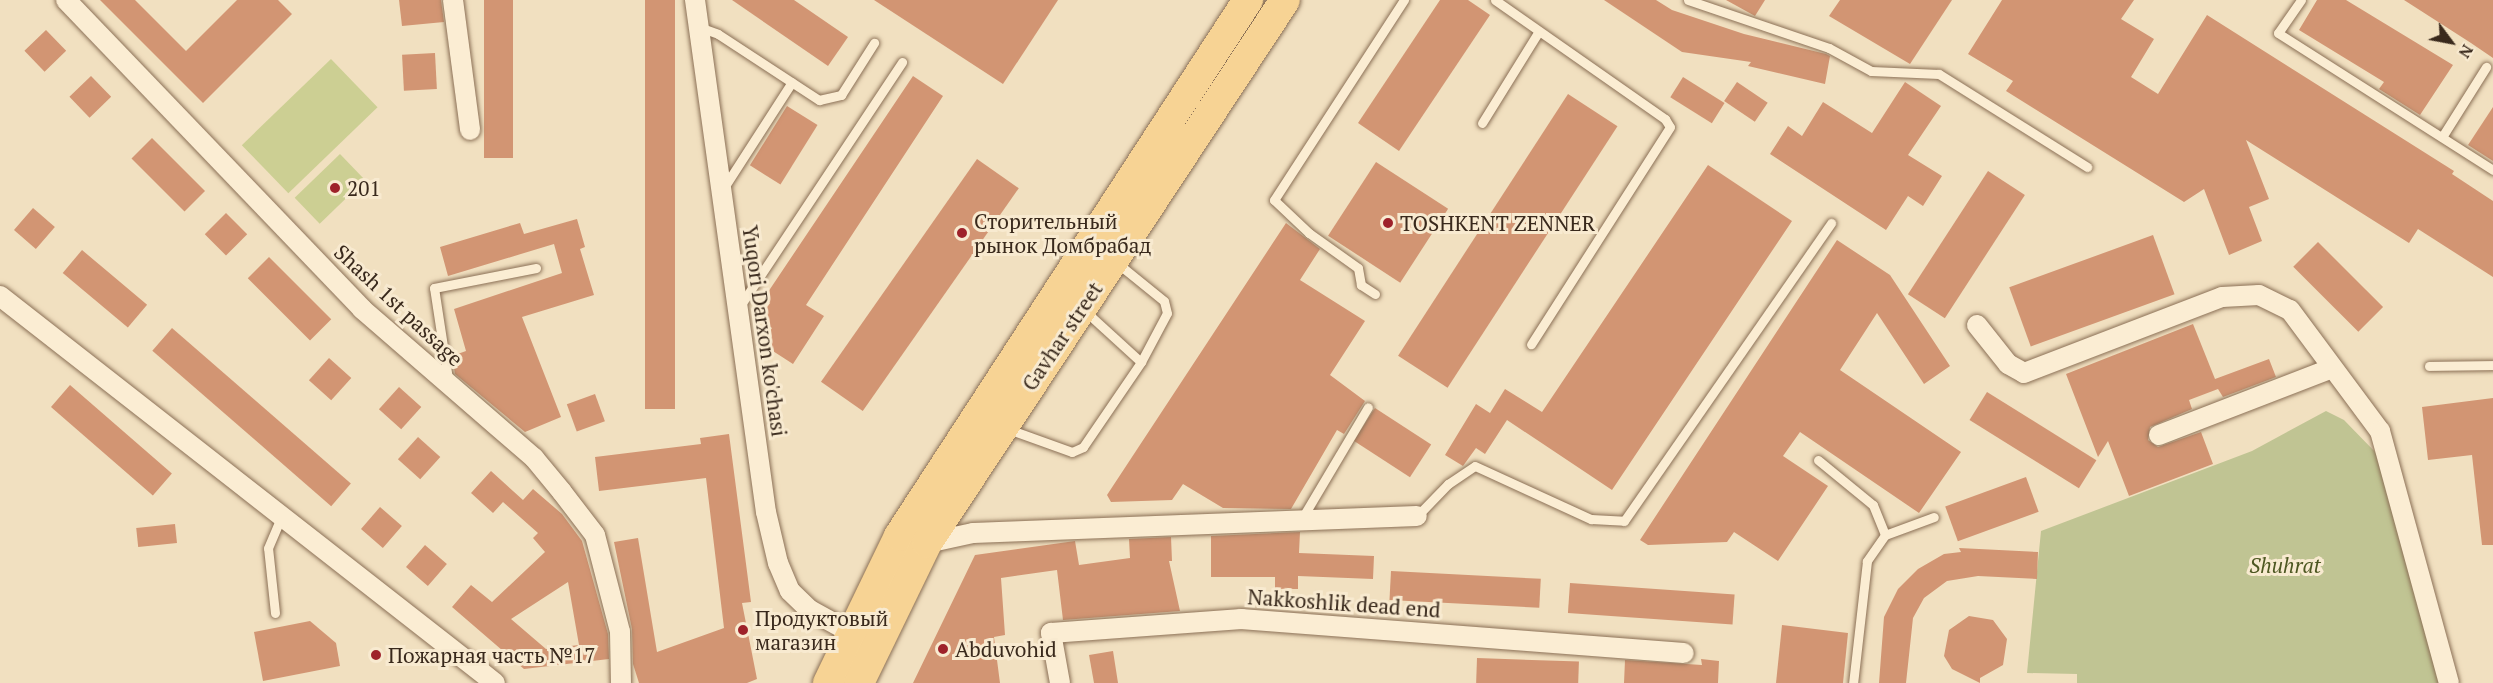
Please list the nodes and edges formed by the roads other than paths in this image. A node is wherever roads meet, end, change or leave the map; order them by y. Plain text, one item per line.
1 (66, 0) edge
2 (453, 0) edge
3 (695, 0) edge
4 (1248, 0) edge
5 (1285, 0) edge
6 (1404, 0) edge
7 (1495, 0) edge
8 (1688, 0) edge
9 (2301, 0) edge
10 (699, 27) junction
11 (1539, 31) junction
12 (874, 43) dead end
13 (902, 62) dead end
14 (2486, 67) dead end
15 (792, 82) junction
16 (1482, 123) dead end
17 (470, 130) dead end
18 (2442, 137) junction
19 (2087, 167) dead end
20 (2493, 170) edge
21 (722, 190) junction
22 (1831, 223) dead end
23 (1101, 252) junction
24 (536, 268) dead end
25 (1375, 294) dead end
26 (0, 296) edge
27 (1071, 298) junction
28 (735, 313) junction
29 (1977, 325) dead end
30 (1531, 344) dead end
31 (1141, 362) junction
32 (2493, 364) edge
33 (2429, 366) dead end
34 (2333, 368) junction
35 (449, 384) junction
36 (1368, 406) dead end
37 (990, 421) junction
38 (2159, 435) dead end
39 (1818, 460) dead end
40 (1417, 516) joint
41 (281, 517) junction
42 (1934, 517) dead end
43 (1301, 520) junction
44 (1885, 535) junction
45 (927, 543) junction
46 (275, 613) dead end
47 (850, 632) junction
48 (1684, 653) dead end
49 (495, 683) edge
50 (621, 683) edge
51 (828, 683) edge
52 (859, 683) edge
53 (1060, 683) edge
54 (1853, 683) edge
55 (2449, 683) edge

1 - 35 street, Shаsh 1st passage
2 - 17 street
3 - 10 street, Yuqori Darxon ko'chasi
4 - 23 main road, Gavhar street
5 - 23 main road, Gavhar street
6 - 25 lane
7 - 11 lane
8 - 19 lane
9 - 18 lane
10 - 15 lane
10 - 21 street, Yuqori Darxon ko'chasi
11 - 16 lane
11 - 30 lane
12 - 15 lane
13 - 28 lane
14 - 18 lane
15 - 21 lane
18 - 20 lane
21 - 28 street, Yuqori Darxon ko'chasi
22 - 40 lane
23 - 27 main road, Gavhar street
23 - 31 lane
24 - 35 lane
26 - 41 street
27 - 31 lane
27 - 37 main road, Gavhar street
28 - 47 street, Yuqori Darxon ko'chasi
29 - 34 street
31 - 37 lane
32 - 33 lane
34 - 38 street
34 - 55 street
35 - 50 street, Shаsh 1st passage
36 - 43 lane
37 - 45 main road, Gavhar street
37 - 47 main road, Gavhar street
39 - 44 lane
40 - 43 street
41 - 46 lane
41 - 49 street
42 - 44 lane
43 - 45 street
44 - 54 lane
45 - 52 main road, Gavhar street
47 - 51 main road, Gavhar street
48 - 53 street, Nakkoshlik dead end

